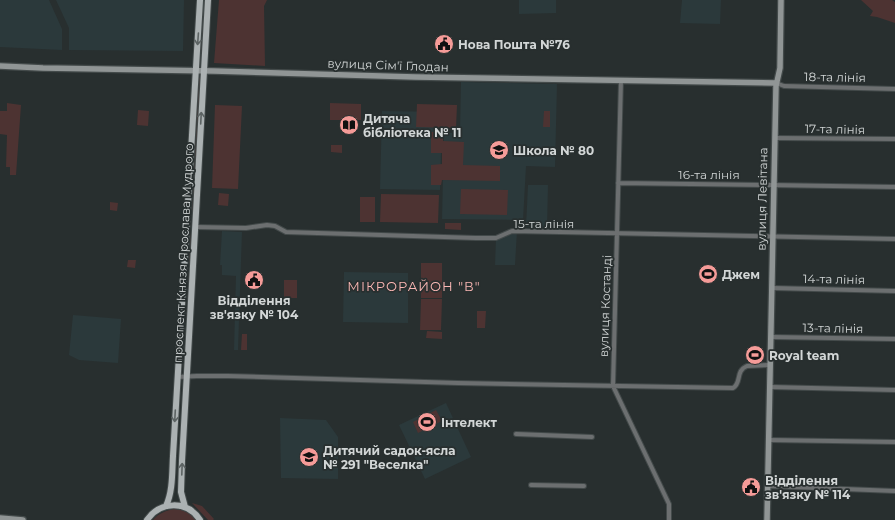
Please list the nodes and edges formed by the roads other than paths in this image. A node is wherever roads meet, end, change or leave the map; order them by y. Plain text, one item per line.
1 (200, 0) edge
2 (208, 0) edge
3 (781, 0) edge
4 (0, 66) edge
5 (196, 71) junction
6 (204, 71) junction
7 (621, 80) junction
8 (776, 82) junction
9 (895, 89) edge
10 (775, 138) junction
11 (895, 139) edge
12 (618, 183) junction
13 (774, 185) junction
14 (895, 187) edge
15 (186, 226) junction
16 (195, 226) junction
17 (617, 234) junction
18 (773, 237) junction
19 (895, 239) edge
20 (772, 288) junction
21 (895, 291) edge
22 (771, 337) junction
23 (895, 339) edge
24 (770, 365) junction
25 (178, 377) junction
26 (187, 377) junction
27 (613, 386) junction
28 (770, 387) junction
29 (895, 390) edge
30 (516, 434) dead end
31 (592, 437) dead end
32 (769, 440) junction
33 (895, 442) edge
34 (531, 485) dead end
35 (584, 486) dead end
36 (768, 486) junction
37 (895, 491) edge
38 (166, 506) junction
39 (185, 507) junction
40 (0, 518) edge
41 (23, 520) edge
42 (147, 520) edge
43 (200, 520) edge
44 (669, 520) edge
45 (767, 520) edge

1 -> 5 main road, проспект Князя Ярослава Мудрого
2 - 6 main road, проспект Князя Ярослава Мудрого
3 - 8 street, вулиця Левітана
4 - 5 street, вулиця Сім'ї Глодан
5 - 6 street, вулиця Сім'ї Глодан
5 - 15 main road, проспект Князя Ярослава Мудрого
6 - 7 street, вулиця Сім'ї Глодан
16 -> 6 main road, проспект Князя Ярослава Мудрого
7 - 8 street, вулиця Сім'ї Глодан
7 - 12 street, вулиця Костанді
8 - 9 street, 18-та лінія
8 - 10 street, вулиця Левітана
10 - 11 street, 17-та лінія
10 - 13 street, вулиця Левітана
12 - 13 street, 16-та лінія
12 - 17 street, вулиця Костанді
13 - 14 street, 16-та лінія
13 - 18 street, вулиця Левітана
15 - 16 main road
15 - 25 main road, проспект Князя Ярослава Мудрого
16 - 17 street, 15-та лінія
16 - 26 main road, проспект Князя Ярослава Мудрого
17 - 18 street, 15-та лінія
17 - 27 street, вулиця Костанді
18 - 19 street, 15-та лінія
18 - 20 street, вулиця Левітана
20 - 21 street, 14-та лінія
20 - 22 street, вулиця Левітана
22 - 23 street, 13-та лінія
22 - 24 street, вулиця Левітана
24 - 27 street
24 - 28 street, вулиця Левітана
25 - 26 street
25 -> 38 main road, проспект Князя Ярослава Мудрого
26 - 27 street
39 -> 26 main road, проспект Князя Ярослава Мудрого
27 - 44 street, вулиця Костанді
28 - 29 street
28 - 32 street, вулиця Левітана
30 - 31 street
32 - 33 street
32 - 36 street, вулиця Левітана
34 - 35 street
36 - 37 street
36 - 45 street, вулиця Левітана
38 - 39 main road
38 - 42 main road
39 - 43 main road
40 - 41 street

